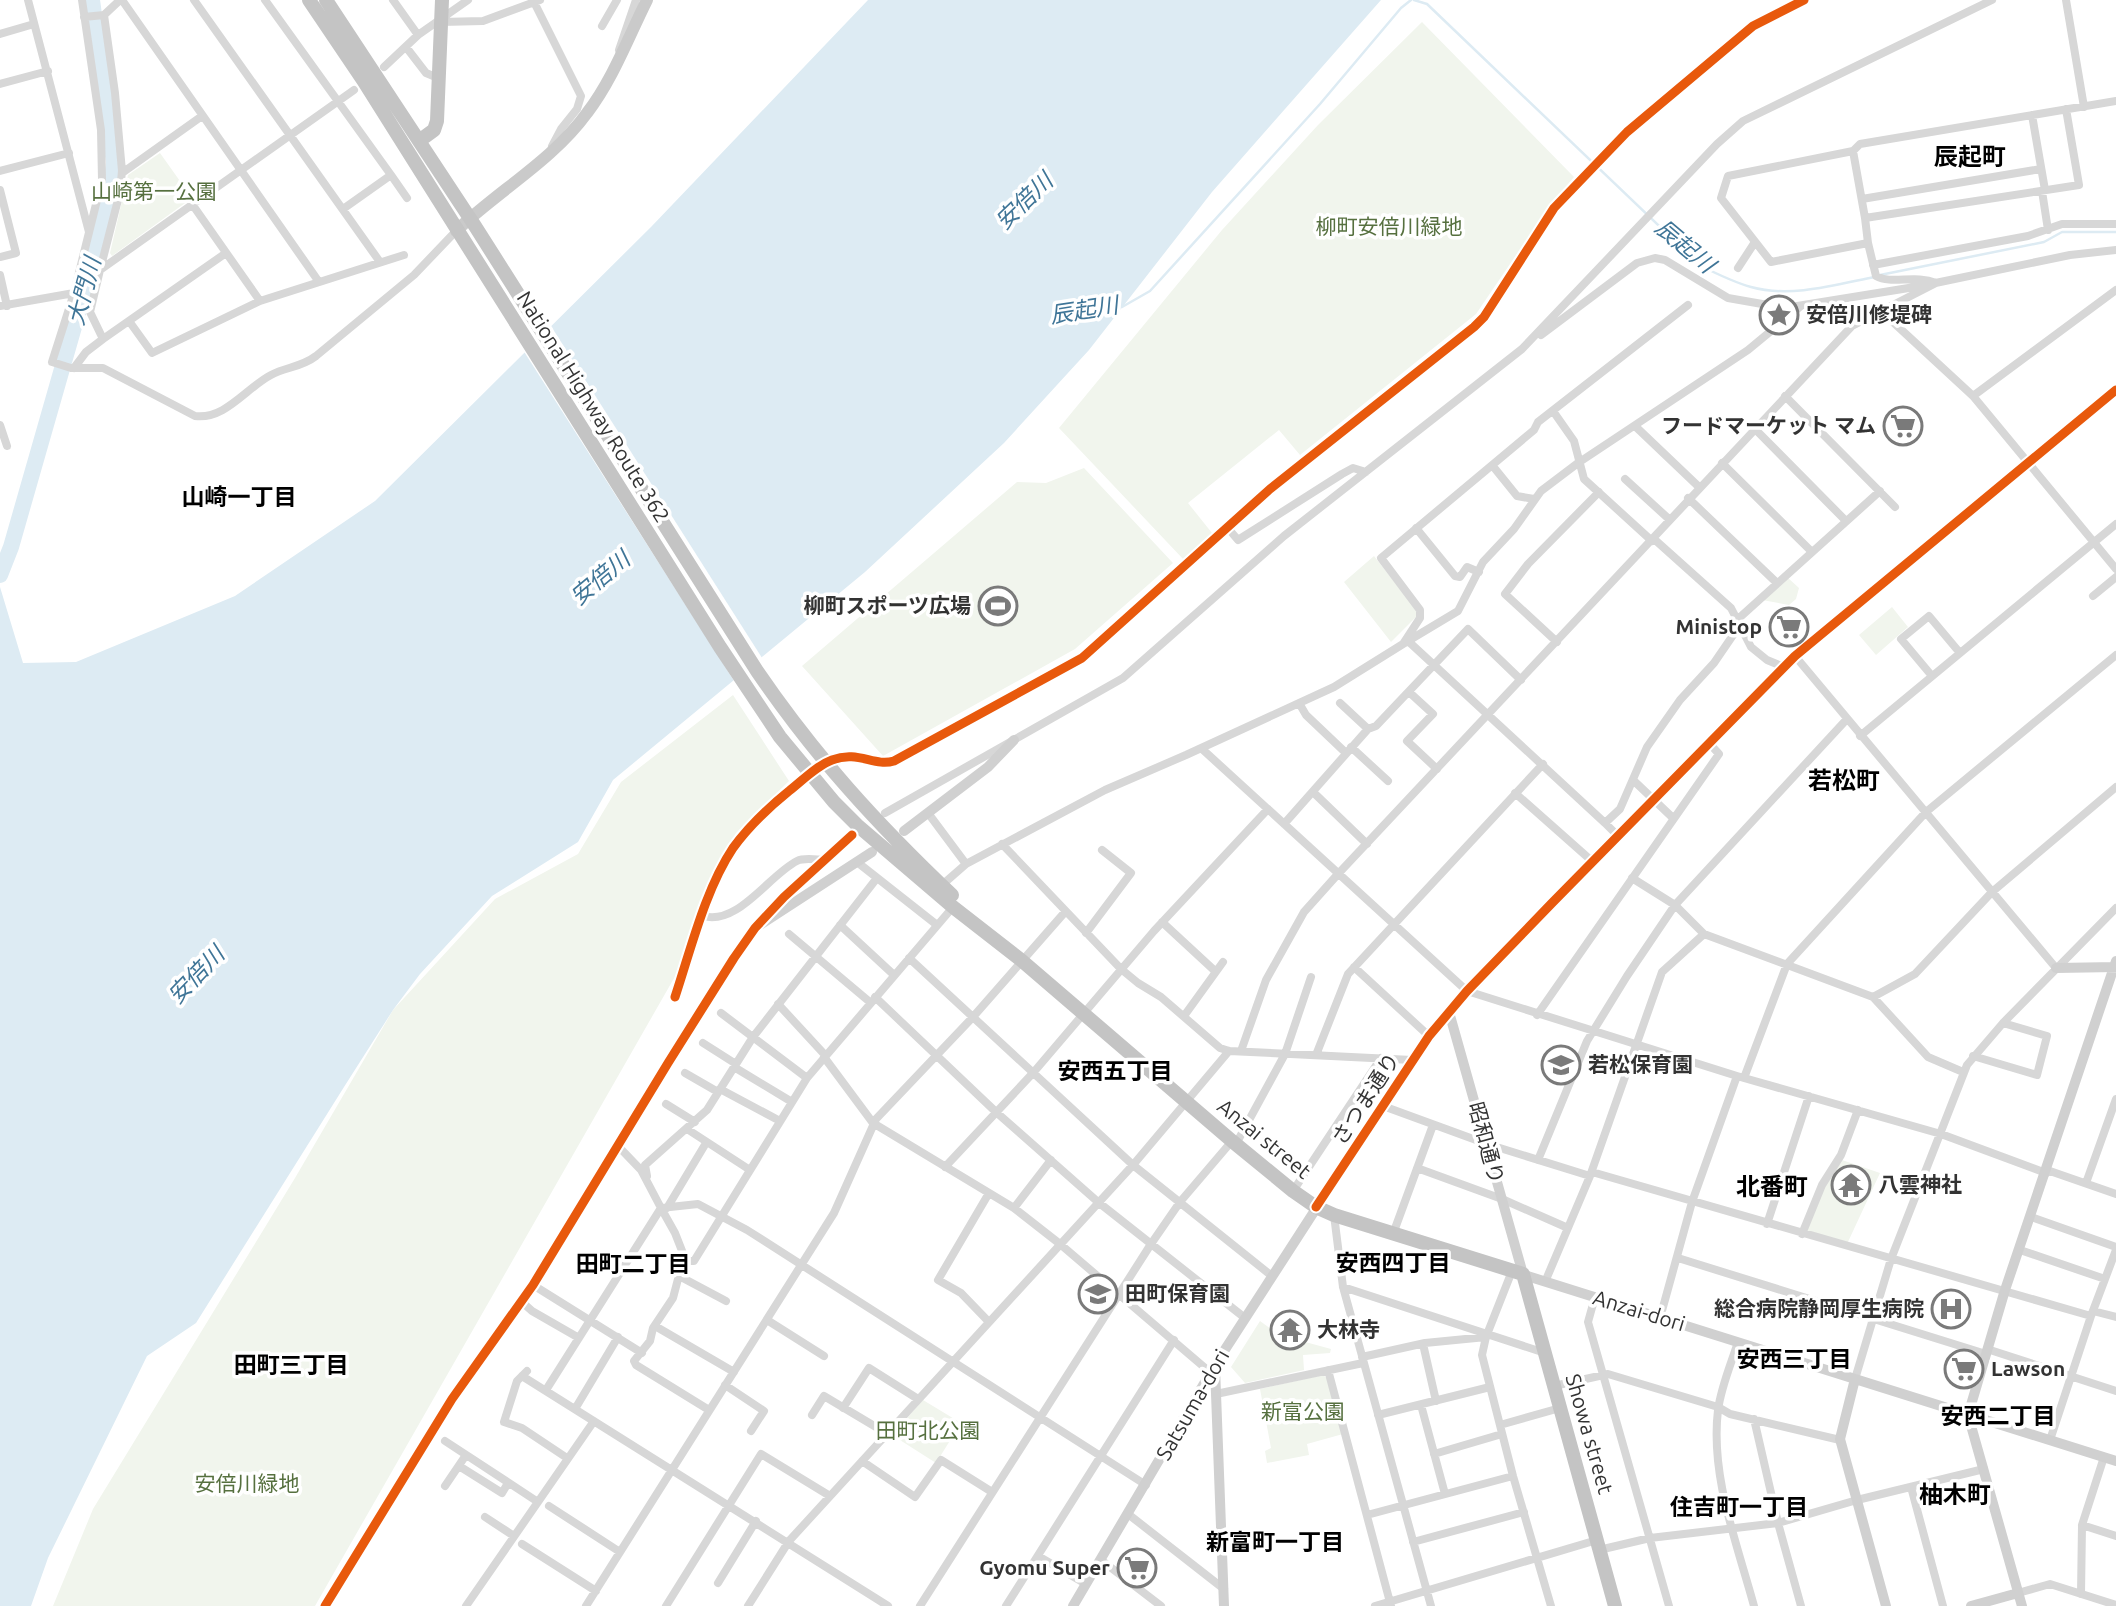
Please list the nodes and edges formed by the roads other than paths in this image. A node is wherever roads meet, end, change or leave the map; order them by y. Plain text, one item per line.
1 (28, 0) edge
2 (82, 0) edge
3 (121, 0) edge
4 (194, 0) edge
5 (265, 0) edge
6 (309, 0) edge
7 (326, 0) edge
8 (393, 0) edge
9 (442, 0) edge
10 (468, 0) edge
11 (617, 0) edge
12 (636, 0) edge
13 (647, 0) edge
14 (1804, 0) edge
15 (1992, 0) edge
16 (2066, 0) edge
17 (536, 1) edge
18 (104, 15) junction
19 (84, 17) junction
20 (441, 20) junction
21 (34, 24) junction
22 (602, 26) dead end
23 (0, 34) edge
24 (418, 36) junction
25 (406, 47) junction
26 (616, 64) junction
27 (384, 67) dead end
28 (48, 71) junction
29 (438, 78) junction
30 (0, 84) edge
31 (355, 90) dead end
32 (2116, 101) edge
33 (338, 102) junction
34 (2084, 107) junction
35 (2066, 110) junction
36 (2032, 115) junction
37 (202, 116) junction
38 (290, 135) junction
39 (419, 141) junction
40 (1853, 150) junction
41 (69, 153) junction
42 (540, 163) junction
43 (2041, 169) junction
44 (240, 170) junction
45 (0, 171) edge
46 (122, 173) junction
47 (391, 175) junction
48 (0, 190) edge
49 (2043, 191) junction
50 (407, 198) dead end
51 (1861, 199) junction
52 (192, 204) junction
53 (2, 205) edge
54 (343, 209) junction
55 (1865, 218) junction
56 (472, 222) junction
57 (2116, 224) edge
58 (2048, 230) junction
59 (458, 234) junction
60 (90, 235) junction
61 (1755, 242) junction
62 (1868, 243) junction
63 (2116, 250) edge
64 (226, 253) junction
65 (404, 255) dead end
66 (0, 257) edge
67 (380, 262) junction
68 (1873, 265) junction
69 (1738, 268) dead end
70 (100, 270) junction
71 (0, 275) edge
72 (319, 282) junction
73 (1936, 284) junction
74 (2116, 290) edge
75 (74, 293) junction
76 (260, 301) junction
77 (1688, 305) dead end
78 (4, 306) edge
79 (1801, 306) junction
80 (1881, 310) junction
81 (129, 321) junction
82 (103, 339) junction
83 (1522, 349) junction
84 (73, 368) junction
85 (2116, 390) edge
86 (1785, 396) junction
87 (1973, 396) junction
88 (1553, 411) junction
89 (0, 425) edge
90 (1635, 426) junction
91 (1755, 429) junction
92 (8, 446) dead end
93 (1578, 463) junction
94 (1722, 463) junction
95 (2028, 463) junction
96 (1492, 465) junction
97 (1366, 472) junction
98 (1625, 479) dead end
99 (1699, 487) junction
100 (1880, 491) junction
101 (1598, 492) junction
102 (1688, 498) junction
103 (1534, 499) junction
104 (1895, 507) dead end
105 (1670, 520) junction
106 (1846, 521) junction
107 (2116, 524) edge
108 (1227, 527) junction
109 (1416, 528) junction
110 (1653, 540) junction
111 (2094, 542) junction
112 (1812, 552) junction
113 (2116, 569) edge
114 (1479, 572) junction
115 (2116, 577) edge
116 (1777, 583) junction
117 (2093, 596) dead end
118 (1739, 622) junction
119 (1405, 642) junction
120 (1557, 642) junction
121 (1960, 653) junction
122 (2116, 655) edge
123 (1795, 656) junction
124 (1435, 665) junction
125 (1784, 667) junction
126 (1932, 677) junction
127 (1521, 680) junction
128 (1409, 692) junction
129 (1299, 703) junction
130 (1340, 703) dead end
131 (1489, 714) junction
132 (1847, 719) junction
133 (1368, 729) junction
134 (1860, 736) junction
135 (1014, 740) junction
136 (1709, 743) junction
137 (1201, 748) junction
138 (1348, 750) junction
139 (1543, 764) junction
140 (1437, 769) junction
141 (1633, 780) junction
142 (1388, 781) dead end
143 (2116, 787) edge
144 (1313, 792) junction
145 (1515, 793) junction
146 (1654, 800) junction
147 (1268, 809) junction
148 (1926, 812) junction
149 (928, 813) junction
150 (878, 814) junction
151 (1673, 818) junction
152 (1605, 823) junction
153 (1284, 824) junction
154 (854, 830) junction
155 (904, 831) dead end
156 (1618, 836) junction
157 (1002, 844) junction
158 (1367, 844) junction
159 (1102, 850) dead end
160 (872, 852) dead end
161 (825, 860) junction
162 (857, 862) junction
163 (1593, 862) junction
164 (966, 864) junction
165 (1338, 874) junction
166 (877, 878) junction
167 (1632, 878) junction
168 (942, 885) junction
169 (1992, 892) junction
170 (1675, 905) junction
171 (953, 908) junction
172 (2116, 908) edge
173 (1065, 912) junction
174 (703, 916) junction
175 (1162, 922) junction
176 (840, 925) junction
177 (937, 925) junction
178 (1394, 926) junction
179 (755, 928) junction
180 (1086, 933) junction
181 (789, 934) dead end
182 (1704, 934) junction
183 (815, 956) junction
184 (909, 958) junction
185 (1021, 960) junction
186 (1223, 962) dead end
187 (1787, 964) junction
188 (2115, 965) edge
189 (1354, 967) junction
190 (2056, 968) junction
191 (1121, 969) junction
192 (1215, 971) junction
193 (894, 975) junction
194 (1311, 977) dead end
195 (1467, 991) junction
196 (675, 997) dead end
197 (1873, 997) junction
198 (873, 1000) junction
199 (778, 1004) junction
200 (1449, 1012) junction
201 (721, 1013) dead end
202 (1083, 1013) junction
203 (1537, 1015) junction
204 (1184, 1016) junction
205 (973, 1017) junction
206 (2003, 1023) junction
207 (1593, 1031) junction
208 (1429, 1036) junction
209 (753, 1037) junction
210 (703, 1043) dead end
211 (1637, 1045) junction
212 (1229, 1051) junction
213 (1241, 1051) junction
214 (1285, 1054) junction
215 (936, 1055) junction
216 (1316, 1055) junction
217 (825, 1056) junction
218 (1973, 1056) junction
219 (1381, 1058) junction
220 (1412, 1060) junction
221 (735, 1065) junction
222 (1963, 1072) junction
223 (684, 1073) dead end
224 (1033, 1073) junction
225 (1741, 1077) junction
226 (807, 1078) junction
227 (719, 1091) junction
228 (1809, 1096) junction
229 (2116, 1099) edge
230 (792, 1102) junction
231 (1187, 1103) junction
232 (666, 1104) dead end
233 (1383, 1106) junction
234 (1858, 1110) junction
235 (996, 1112) junction
236 (780, 1121) junction
237 (695, 1122) junction
238 (873, 1124) junction
239 (1433, 1125) junction
240 (687, 1129) junction
241 (1941, 1134) junction
242 (706, 1143) junction
243 (1234, 1143) junction
244 (1487, 1144) junction
245 (618, 1146) junction
246 (1051, 1160) junction
247 (1538, 1160) junction
248 (1133, 1164) junction
249 (945, 1167) junction
250 (1417, 1168) junction
251 (750, 1170) junction
252 (2046, 1171) junction
253 (1591, 1174) junction
254 (2086, 1183) junction
255 (650, 1189) junction
256 (1293, 1191) junction
257 (989, 1193) junction
258 (2116, 1194) edge
259 (1502, 1199) junction
260 (1098, 1202) junction
261 (1180, 1202) junction
262 (1692, 1202) junction
263 (1316, 1207) junction
264 (664, 1208) junction
265 (1014, 1208) junction
266 (1334, 1215) junction
267 (722, 1216) junction
268 (2031, 1217) junction
269 (1767, 1224) junction
270 (1568, 1227) junction
271 (1393, 1234) junction
272 (1801, 1234) junction
273 (1060, 1244) junction
274 (1151, 1244) junction
275 (2116, 1249) edge
276 (2020, 1250) junction
277 (1678, 1258) junction
278 (1891, 1259) junction
279 (686, 1261) junction
280 (802, 1266) junction
281 (1517, 1272) junction
282 (679, 1276) junction
283 (1272, 1276) junction
284 (2105, 1279) junction
285 (1545, 1282) junction
286 (533, 1285) junction
287 (1343, 1287) junction
288 (2005, 1290) junction
289 (1118, 1293) junction
290 (1595, 1297) junction
291 (726, 1301) dead end
292 (522, 1302) junction
293 (2092, 1313) junction
294 (2116, 1317) edge
295 (1245, 1318) junction
296 (1660, 1318) junction
297 (590, 1320) junction
298 (766, 1320) junction
299 (1872, 1320) junction
300 (989, 1321) junction
301 (655, 1326) junction
302 (1486, 1335) junction
303 (579, 1338) junction
304 (618, 1338) junction
305 (1174, 1340) junction
306 (1738, 1342) junction
307 (1423, 1343) junction
308 (1986, 1351) junction
309 (642, 1353) junction
310 (1545, 1353) junction
311 (824, 1356) dead end
312 (1363, 1360) junction
313 (952, 1361) junction
314 (1213, 1369) junction
315 (1328, 1370) junction
316 (734, 1372) junction
317 (1602, 1374) junction
318 (2071, 1377) junction
319 (1856, 1379) junction
320 (725, 1385) junction
321 (1554, 1386) junction
322 (1490, 1387) junction
323 (545, 1390) junction
324 (2116, 1391) edge
325 (1216, 1394) junction
326 (918, 1399) junction
327 (1436, 1401) junction
328 (1421, 1405) junction
329 (1718, 1407) junction
330 (843, 1408) junction
331 (1560, 1408) junction
332 (575, 1409) junction
333 (709, 1410) junction
334 (812, 1415) dead end
335 (1378, 1415) junction
336 (1968, 1415) junction
337 (1040, 1417) junction
338 (1754, 1419) junction
339 (594, 1421) junction
340 (1501, 1429) junction
341 (751, 1431) dead end
342 (886, 1433) junction
343 (1840, 1440) junction
344 (2050, 1440) junction
345 (445, 1441) dead end
346 (1434, 1454) junction
347 (466, 1455) junction
348 (1101, 1456) junction
349 (2104, 1457) junction
350 (567, 1458) junction
351 (862, 1461) junction
352 (2116, 1461) edge
353 (459, 1466) junction
354 (672, 1469) junction
355 (1984, 1469) junction
356 (1513, 1476) junction
357 (508, 1483) junction
358 (1146, 1485) junction
359 (445, 1486) dead end
360 (1911, 1487) junction
361 (992, 1492) junction
362 (1445, 1494) junction
363 (830, 1496) junction
364 (1857, 1500) junction
365 (537, 1502) junction
366 (728, 1504) junction
367 (549, 1506) dead end
368 (1403, 1506) junction
369 (1524, 1512) junction
370 (1128, 1514) junction
371 (1367, 1515) junction
372 (485, 1517) dead end
373 (756, 1521) junction
374 (1778, 1523) junction
375 (2082, 1525) junction
376 (1733, 1528) junction
377 (514, 1536) junction
378 (2116, 1536) edge
379 (1650, 1538) junction
380 (789, 1541) junction
381 (1413, 1542) junction
382 (522, 1544) dead end
383 (1598, 1545) junction
384 (620, 1552) junction
385 (1038, 1556) junction
386 (1537, 1557) junction
387 (1101, 1560) junction
388 (718, 1583) dead end
389 (1086, 1584) junction
390 (1223, 1589) junction
391 (1427, 1589) junction
392 (596, 1591) junction
393 (2018, 1593) junction
394 (2081, 1594) junction
395 (1391, 1603) edge
396 (2101, 1603) edge
397 (1076, 1605) edge
398 (2116, 1605) edge
399 (325, 1606) edge
400 (466, 1606) edge
401 (586, 1606) edge
402 (666, 1606) edge
403 (747, 1606) edge
404 (888, 1606) edge
405 (920, 1606) edge
406 (1006, 1606) edge
407 (1161, 1606) edge
408 (1224, 1606) edge
409 (1375, 1606) edge
410 (1431, 1606) edge
411 (1551, 1606) edge
412 (1615, 1606) edge
413 (1669, 1606) edge
414 (1754, 1606) edge
415 (1801, 1606) edge
416 (1886, 1606) edge
417 (1943, 1606) edge
418 (1971, 1606) edge
419 (2022, 1606) edge

1 - 21 street
2 - 19 street
3 - 18 street
3 - 37 street
4 - 38 street
5 - 33 street
6 - 59 highway, National Highway Route 362
7 - 39 highway
8 - 24 street
9 - 20 highway
10 - 20 street
11 - 22 street
12 - 26 street
13 - 26 main road
14 - 108 street
15 - 83 street
16 - 34 street
17 - 20 street
17 - 42 street
18 - 19 street
18 - 46 street
19 - 60 street
20 - 24 street
20 - 29 highway
21 - 23 street
21 - 28 street
24 - 25 street
25 - 27 street
25 - 29 street
26 - 42 main road
28 - 30 street
28 - 41 street
29 - 39 highway
31 - 33 street
32 - 34 street
33 - 38 street
33 - 47 street
34 - 35 street
35 - 36 street
35 - 49 street
36 - 40 street
36 - 43 street
37 - 44 street
37 - 46 street
38 - 44 street
38 - 54 street
39 - 56 highway, National Highway Route 362
40 - 51 street
40 - 61 street
41 - 45 street
41 - 60 street
42 - 56 main road
43 - 49 street
43 - 51 street
44 - 52 street
44 - 72 street
46 - 70 street
47 - 50 street
47 - 54 street
48 - 53 street
49 - 55 street
49 - 58 street
51 - 55 street
52 - 64 street
52 - 70 street
53 - 66 street
54 - 67 street
55 - 62 street
56 - 59 main road
56 - 150 highway, National Highway Route 362
57 - 58 street
58 - 68 street
59 - 84 street
59 - 154 highway, National Highway Route 362
60 - 75 street
61 - 62 street
61 - 69 street
62 - 68 street
63 - 73 street
64 - 76 street
64 - 81 street
65 - 67 street
67 - 72 street
68 - 73 street
70 - 82 street
71 - 78 street
72 - 76 street
73 - 79 street
73 - 80 street
74 - 87 street
75 - 78 street
75 - 84 street
76 - 81 street
77 - 88 street
79 - 83 street
79 - 90 street
80 - 86 street
80 - 87 street
81 - 82 street
82 - 84 street
83 - 97 street
85 - 95 street, さつま通り
86 - 91 street
86 - 100 street
87 - 95 street
88 - 93 street
88 - 96 street
89 - 92 street
90 - 93 street
90 - 99 street
91 - 94 street
91 - 106 street
93 - 101 street
93 - 103 street
94 - 99 street
94 - 112 street
95 - 111 street
95 - 123 street, さつま通り
96 - 103 street
96 - 109 street
97 - 108 street
97 - 135 street
98 - 105 street
99 - 102 street
100 - 104 street
100 - 106 street
101 - 110 street
101 - 120 street
102 - 105 street
102 - 116 street
103 - 114 street
105 - 110 street
106 - 112 street
107 - 111 street
108 - 174 street
109 - 114 street
109 - 119 street
110 - 118 street
110 - 120 street
111 - 113 street
111 - 121 street
112 - 116 street
114 - 119 street
115 - 117 street
116 - 118 street
118 - 125 street
118 - 141 street
119 - 124 street
119 - 129 street
120 - 127 street
121 - 126 street
121 - 126 street
122 - 148 street
123 - 125 street, さつま通り
123 - 132 street
124 - 127 street
124 - 128 street
124 - 131 street
125 - 136 street, さつま通り
126 - 134 street
127 - 131 street
128 - 133 street
128 - 140 street
129 - 137 street
129 - 138 street
130 - 133 street
131 - 139 street
131 - 140 street
132 - 134 street
132 - 170 street
133 - 138 street
134 - 148 street
135 - 149 street
135 - 150 street
136 - 146 street, さつま通り
136 - 151 street
137 - 147 street
137 - 157 street
138 - 142 street
138 - 144 street
139 - 145 street
139 - 152 street
140 - 158 street
141 - 146 street
141 - 152 street
143 - 169 street
144 - 153 street
144 - 158 street
145 - 163 street
145 - 178 street
146 - 151 street
146 - 156 street, さつま通り
147 - 153 street
147 - 175 street
148 - 169 street
148 - 187 street
149 - 155 street
149 - 164 street
150 - 168 highway, Anzai street
151 - 167 street
152 - 156 street
153 - 165 street
154 - 161 street
154 - 171 highway, Anzai street
156 - 163 street, さつま通り
157 - 164 street
157 - 173 street
158 - 165 street
159 - 180 street
160 - 162 street
161 - 174 street
161 - 179 street
162 - 166 street
162 - 179 street
163 - 195 street, さつま通り
164 - 168 street
165 - 178 street
165 - 213 street
166 - 176 street
166 - 177 street
167 - 170 street
167 - 203 street
168 - 185 highway, Anzai street
169 - 190 street
169 - 197 street
170 - 182 street
170 - 207 street
171 - 177 street
171 - 185 highway, Anzai street
172 - 190 street
173 - 180 street
173 - 185 street
174 - 196 street
175 - 191 street
175 - 192 street
176 - 183 street
176 - 193 street
177 - 184 street
178 - 189 street
178 - 195 street
179 - 245 street
180 - 191 street
181 - 183 street
182 - 187 street
182 - 211 street
183 - 198 street
183 - 199 street
184 - 193 street
184 - 205 street
185 - 202 highway, Anzai street
185 - 205 street
186 - 192 street
187 - 197 street
187 - 225 street
188 - 190 street
188 - 252 street
189 - 208 street
189 - 216 street
190 - 206 street
191 - 202 street
191 - 204 street
192 - 204 street
193 - 198 street
194 - 214 street
195 - 200 street, さつま通り
195 - 203 street
197 - 222 street
198 - 215 street
198 - 217 street
199 - 209 street
199 - 217 street
200 - 208 street, さつま通り
200 - 244 street, 昭和通り
201 - 209 street
202 - 224 street
202 - 231 highway, Anzai street
203 - 207 street
204 - 212 street
205 - 215 street
205 - 224 street
206 - 218 street
206 - 218 street
207 - 211 street
207 - 247 street
208 - 220 street, さつま通り
209 - 221 street
209 - 226 street
210 - 221 street
211 - 225 street
211 - 253 street
212 - 213 street
212 - 231 street
213 - 214 street
214 - 216 street
214 - 243 street
215 - 235 street
215 - 238 street
216 - 219 street
217 - 226 street
217 - 238 street
218 - 222 street
219 - 220 street
219 - 256 street
220 - 233 street, さつま通り
221 - 227 street
221 - 230 street
222 - 241 street
223 - 227 street
224 - 235 street
224 - 248 street
225 - 228 street
225 - 262 street
226 - 230 street
227 - 236 street
227 - 237 street
228 - 234 street
228 - 269 street
229 - 254 street
230 - 236 street
231 - 243 highway, Anzai street
231 - 248 street
232 - 237 street
233 - 239 street
233 - 263 street, さつま通り
234 - 241 street
234 - 272 street
235 - 246 street
235 - 249 street
236 - 251 street
237 - 240 street
238 - 249 street
238 - 280 street
239 - 244 street
239 - 250 street
240 - 242 street
240 - 255 street
241 - 252 street
241 - 278 street
242 - 251 street
242 - 264 street
243 - 256 highway, Anzai street
243 - 261 street
244 - 247 street
244 - 259 street, 昭和通り
245 - 255 street
245 - 286 street
246 - 260 street
246 - 265 street
247 - 253 street
248 - 260 street
248 - 261 street
249 - 257 street
250 - 259 street
250 - 271 street
251 - 267 street
252 - 254 street
252 - 268 street
253 - 262 street
253 - 270 street
254 - 258 street
255 - 264 street
256 - 263 highway, Anzai street
257 - 265 street
257 - 300 street
259 - 270 street
259 - 281 street, 昭和通り
260 - 273 street
260 - 274 street
261 - 274 street
261 - 283 street
262 - 269 street
262 - 277 street
263 - 266 street, Anzai-dori
263 - 283 street, Satsuma-dori
264 - 267 street
264 - 279 street
264 - 297 street
265 - 273 street
266 - 271 street, Anzai-dori
266 - 287 street
267 - 279 street
267 - 280 street
268 - 275 street
268 - 276 street
269 - 272 street
270 - 285 street
271 - 281 street, Anzai-dori
272 - 278 street
273 - 289 street
273 - 300 street
274 - 289 street
274 - 295 street
275 - 284 street
276 - 284 street
276 - 288 street
277 - 296 street
277 - 299 street
278 - 288 street
278 - 299 street
279 - 282 street
280 - 298 street
280 - 313 street
281 - 285 street, Anzai-dori
281 - 302 street
281 - 310 highway, Showa street
282 - 291 street
282 - 301 street
283 - 295 street, Satsuma-dori
284 - 293 street
285 - 290 street, Anzai-dori
286 - 292 street
286 - 297 street
287 - 302 street
287 - 312 street
288 - 293 street
288 - 308 street
289 - 305 street
289 - 337 street
290 - 296 street, Anzai-dori
290 - 317 street
292 - 303 street
292 - 399 street
293 - 294 street
293 - 318 street
295 - 314 street, Satsuma-dori
296 - 306 street, Anzai-dori
297 - 303 street
297 - 304 street
298 - 311 street
298 - 316 street
299 - 308 street
299 - 319 street
300 - 313 street
301 - 309 street
301 - 316 street
302 - 307 street
302 - 310 street
302 - 322 street
303 - 323 street
304 - 309 street
304 - 332 street
305 - 314 street
305 - 348 street
306 - 319 street, Anzai-dori
306 - 329 street
307 - 312 street
307 - 327 street
308 - 318 street
308 - 336 street
309 - 333 street
310 - 321 highway, Showa street
312 - 315 street
312 - 335 street
313 - 326 street
313 - 337 street
314 - 325 street
314 - 358 street, Satsuma-dori
315 - 325 street
315 - 371 street
316 - 320 street
317 - 321 street
317 - 329 street
317 - 379 street
318 - 324 street
318 - 344 street
319 - 336 street, Anzai-dori
319 - 343 street
320 - 333 street
320 - 341 street
321 - 331 highway, Showa street
322 - 327 street
322 - 340 street
323 - 332 street
323 - 350 street
325 - 390 street
326 - 330 street
326 - 342 street
327 - 328 street
328 - 335 street
328 - 346 street
329 - 338 street
329 - 376 street
330 - 334 street
330 - 342 street
331 - 340 street
331 - 383 highway, Showa street
332 - 339 street
333 - 354 street
335 - 368 street
336 - 344 street, Anzai-dori
336 - 355 street
337 - 348 street
337 - 361 street
338 - 343 street
338 - 374 street
339 - 350 street
339 - 354 street
340 - 346 street
340 - 356 street
342 - 351 street
343 - 364 street
344 - 349 street, Anzai-dori
345 - 347 street
346 - 362 street
347 - 353 street
347 - 357 street
348 - 358 street
348 - 385 street
349 - 352 street, Anzai-dori
349 - 375 street
350 - 365 street
351 - 361 street
351 - 363 street
353 - 357 street
353 - 359 street
354 - 366 street
354 - 384 street
355 - 360 street
355 - 393 street
356 - 362 street
356 - 369 street
357 - 365 street
358 - 370 street, Satsuma-dori
360 - 364 street
360 - 417 street
361 - 405 street
362 - 368 street
363 - 366 street
363 - 380 street
364 - 374 street
364 - 416 street
365 - 377 street
366 - 373 street
366 - 402 street
367 - 384 street
368 - 371 street
368 - 381 street
369 - 381 street
369 - 386 street
370 - 387 street, Satsuma-dori
370 - 390 street
371 - 395 street
372 - 377 street
373 - 380 street
373 - 388 street
374 - 376 street
374 - 415 street
375 - 378 street
375 - 394 street
376 - 379 street
376 - 414 street
377 - 400 street
379 - 383 street
379 - 413 street
380 - 403 street
380 - 404 street
381 - 391 street
382 - 392 street
383 - 386 street
383 - 412 highway, Showa street
384 - 392 street
385 - 389 street
385 - 406 street
386 - 391 street
386 - 411 street
387 - 389 street, Satsuma-dori
387 - 407 street
389 - 397 street, Satsuma-dori
390 - 408 street
391 - 395 street
391 - 410 street
392 - 401 street
393 - 394 street
393 - 418 street
393 - 419 street
394 - 396 street
395 - 409 street
396 - 398 street

